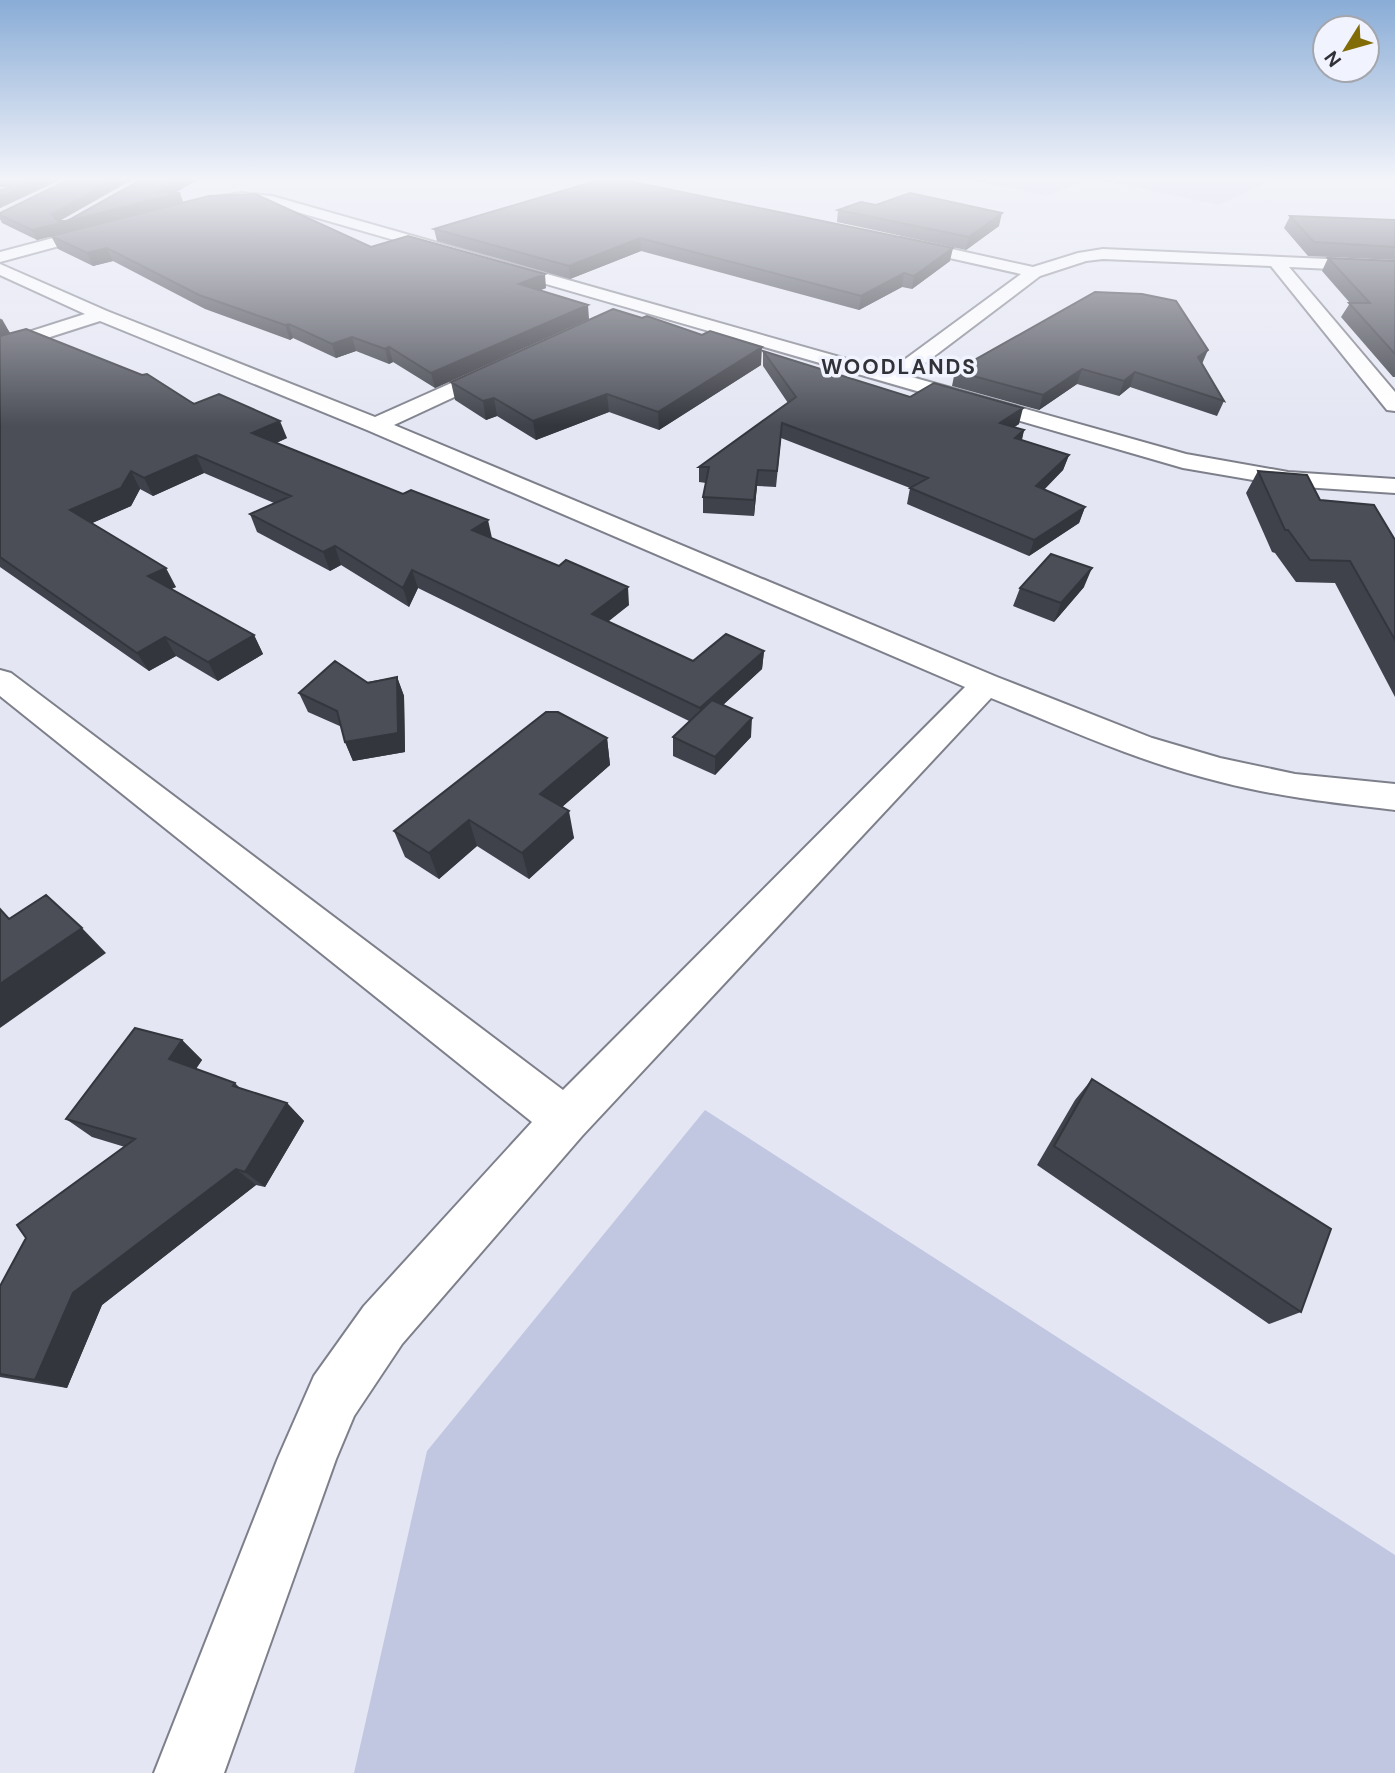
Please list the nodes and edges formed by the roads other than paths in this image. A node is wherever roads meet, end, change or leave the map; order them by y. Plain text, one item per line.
1 (475, 260) edge
2 (977, 260) edge
3 (1072, 260) edge
4 (1227, 260) edge
5 (1276, 262) junction
6 (1395, 267) edge
7 (0, 269) edge
8 (1034, 272) junction
9 (637, 307) junction
10 (102, 315) junction
11 (612, 318) edge
12 (0, 347) edge
13 (525, 358) edge
14 (894, 377) junction
15 (1395, 405) edge
16 (375, 425) junction
17 (1395, 486) edge
18 (0, 680) edge
19 (986, 684) junction
20 (1395, 797) edge
21 (565, 1120) junction
22 (189, 1773) edge

1 - 9 street
2 - 8 street
3 - 8 street
4 - 5 street
5 - 6 street
5 - 15 street
7 - 10 street
8 - 14 street
9 - 11 street
9 - 14 street
10 - 12 street
10 - 16 street
13 - 16 street
14 - 17 street
16 - 19 street
18 - 21 street
19 - 20 street
19 - 21 street
21 - 22 street

